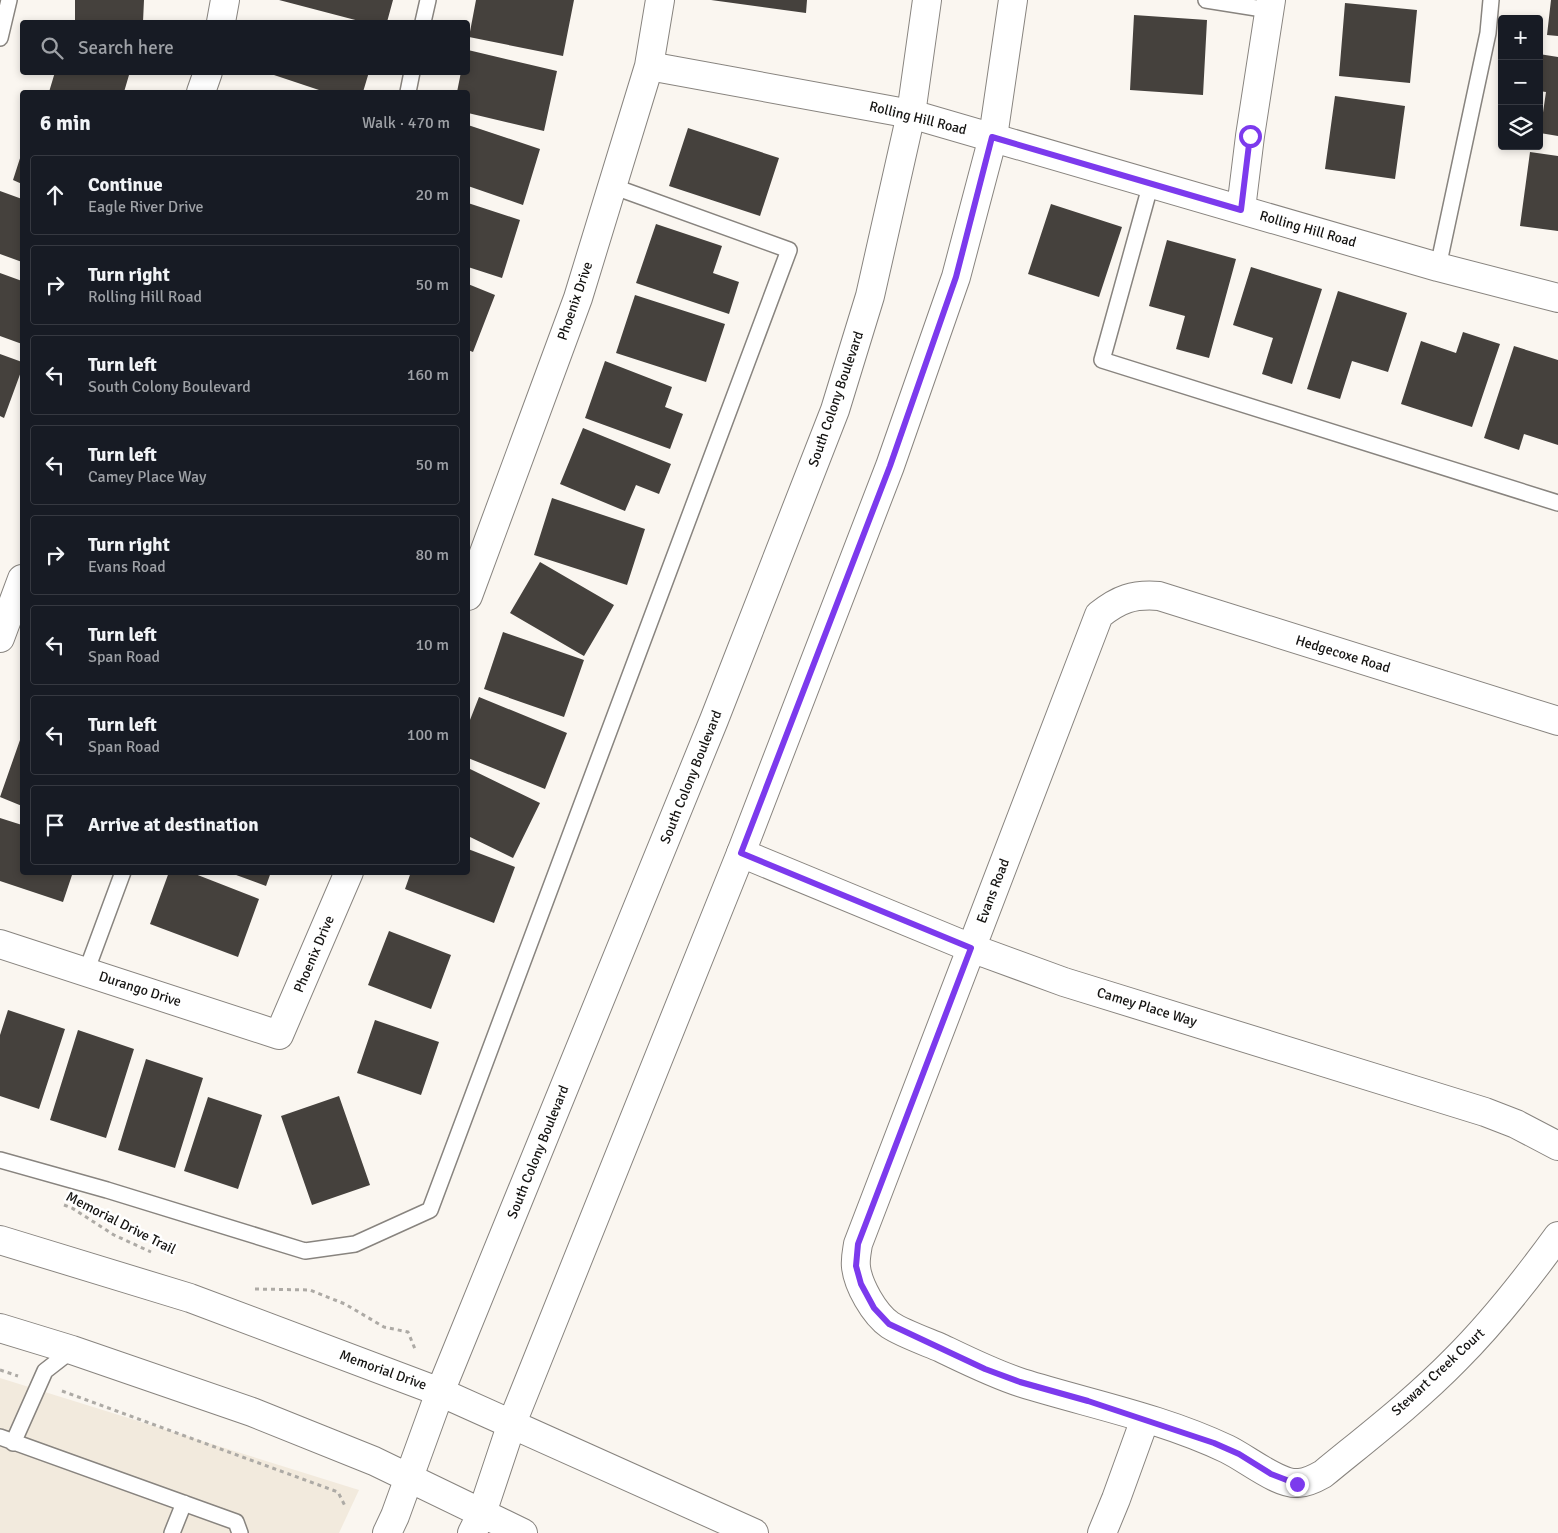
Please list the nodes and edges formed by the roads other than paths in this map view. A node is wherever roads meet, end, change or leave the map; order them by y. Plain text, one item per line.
1 (8, 0) edge
2 (225, 0) edge
3 (428, 0) edge
4 (660, 0) edge
5 (928, 0) edge
6 (1013, 0) edge
7 (1206, 0) edge
8 (1491, 0) edge
9 (1270, 5) edge
10 (221, 20) edge
11 (423, 20) edge
12 (0, 38) edge
13 (649, 66) junction
14 (207, 75) edge
15 (411, 75) edge
16 (202, 90) edge
17 (408, 90) edge
18 (911, 114) junction
19 (992, 137) junction
20 (1151, 183) junction
21 (612, 186) junction
22 (1241, 210) junction
23 (1438, 267) junction
24 (1558, 298) edge
25 (1558, 503) edge
26 (20, 584) edge
27 (470, 591) edge
28 (1126, 598) joint
29 (0, 638) edge
30 (1558, 721) edge
31 (741, 853) junction
32 (122, 875) edge
33 (348, 875) edge
34 (0, 944) edge
35 (971, 948) junction
36 (86, 972) junction
37 (280, 1035) joint
38 (1558, 1146) edge
39 (0, 1160) edge
40 (1558, 1236) edge
41 (0, 1240) edge
42 (0, 1328) edge
43 (72, 1350) junction
44 (440, 1392) junction
45 (1145, 1419) junction
46 (512, 1423) junction
47 (7, 1440) edge
48 (409, 1478) junction
49 (1297, 1484) joint
50 (184, 1503) junction
51 (477, 1523) edge
52 (172, 1533) edge
53 (240, 1533) edge
54 (388, 1533) edge
55 (523, 1533) edge
56 (754, 1533) edge
57 (1102, 1533) edge

1 - 12 lane
2 - 10 street
3 - 11 lane
4 - 13 street, Phoenix Drive
5 - 18 street, South Colony Boulevard
6 - 19 street
7 - 9 lane
8 - 23 lane
9 - 22 street
13 - 18 street, Rolling Hill Road
13 - 21 street, Phoenix Drive
14 - 16 street
15 - 17 lane
18 - 19 street, Rolling Hill Road
18 - 44 street, South Colony Boulevard
19 - 20 street, Rolling Hill Road
19 - 31 street
20 - 22 street, Rolling Hill Road
20 - 25 lane
21 - 27 street, Phoenix Drive
21 - 39 lane
22 - 23 street, Rolling Hill Road
23 - 24 street, Rolling Hill Road
26 - 29 street
28 - 30 street, Hedgecoxe Road
28 - 35 street, Evans Road
31 - 35 street, Camey Place Way
31 - 46 street
32 - 36 lane
33 - 37 street, Phoenix Drive
34 - 36 street, Durango Drive
35 - 38 street, Camey Place Way
35 - 45 street, Evans Road
36 - 37 street, Durango Drive
40 - 49 street, Stewart Creek Court
41 - 44 street, Memorial Drive
42 - 43 street
43 - 47 lane
43 - 48 street
44 - 46 street, Memorial Drive
44 - 48 street, South Colony Boulevard
45 - 49 street, Evans Road
45 - 57 street
46 - 51 street
46 - 56 street, Memorial Drive
47 - 50 lane
48 - 51 street
48 - 54 street, South Colony Boulevard
50 - 52 lane
50 - 53 lane
51 - 55 street

